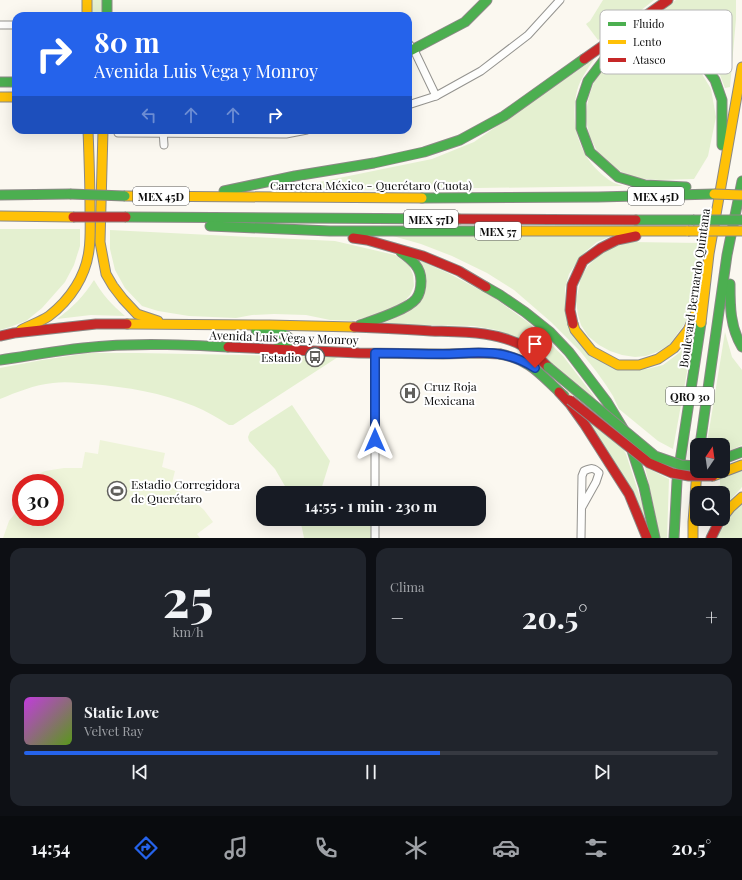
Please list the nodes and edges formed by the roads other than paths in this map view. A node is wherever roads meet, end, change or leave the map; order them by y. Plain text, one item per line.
1 (87, 0) edge
2 (107, 0) edge
3 (487, 0) edge
4 (560, 0) edge
5 (668, 0) edge
6 (654, 10) edge
7 (87, 12) edge
8 (107, 12) edge
9 (0, 25) edge
10 (12, 25) edge
11 (412, 47) edge
12 (600, 48) edge
13 (412, 52) edge
14 (600, 65) edge
15 (742, 67) edge
16 (710, 74) edge
17 (0, 82) edge
18 (12, 82) edge
19 (436, 96) junction
20 (0, 97) edge
21 (12, 97) edge
22 (412, 104) edge
23 (88, 134) edge
24 (103, 134) edge
25 (163, 134) edge
26 (164, 146) dead end
27 (723, 175) junction
28 (742, 181) edge
29 (714, 194) junction
30 (0, 195) edge
31 (742, 195) edge
32 (196, 196) junction
33 (0, 217) edge
34 (169, 218) junction
35 (742, 220) edge
36 (666, 230) junction
37 (330, 231) junction
38 (742, 231) edge
39 (396, 249) junction
40 (709, 254) junction
41 (727, 255) junction
42 (229, 324) junction
43 (176, 325) junction
44 (354, 327) junction
45 (14, 333) junction
46 (0, 336) edge
47 (742, 348) edge
48 (263, 349) junction
49 (375, 353) junction
50 (0, 360) edge
51 (559, 392) junction
52 (701, 438) edge
53 (742, 452) edge
54 (730, 456) edge
55 (742, 465) edge
56 (690, 466) edge
57 (696, 478) edge
58 (375, 486) edge
59 (742, 497) edge
60 (582, 507) junction
61 (730, 508) edge
62 (375, 526) edge
63 (717, 526) edge
64 (375, 538) edge
65 (581, 538) edge
66 (647, 538) edge
67 (655, 538) edge
68 (674, 538) edge
69 (693, 538) edge
70 (711, 538) edge

1 - 7 main road
2 - 8 main road
3 - 11 main road
4 - 19 street
5 - 6 main road
9 - 10 street
12 - 32 main road
13 - 19 street
14 - 29 main road
15 - 27 main road, Boulevard Bernardo Quintana / QRO 30
16 - 27 main road
17 - 18 main road
19 - 22 street
20 - 21 main road
23 - 45 main road
24 - 43 main road
25 - 26 street
27 - 40 main road, Boulevard Bernardo Quintana / QRO 30
28 - 41 main road, QRO 30
29 - 31 main road, Carretera México - Querétaro (Cuota), bridge
29 - 32 main road, Carretera México - Querétaro (Cuota) / MEX 45D
30 - 32 main road, Carretera México - Querétaro (Cuota) / MEX 45D, bridge
33 - 34 main road, MEX 45D, bridge
34 - 35 main road, MEX 57D, bridge
34 - 37 main road, MEX 57
36 - 37 main road, MEX 57
36 - 38 main road, MEX 57, bridge
36 - 40 main road
37 - 39 main road
39 - 44 main road
39 - 67 main road
40 - 68 main road, Boulevard Bernardo Quintana / QRO 30
41 - 47 main road
41 - 52 main road, QRO 30
42 - 43 main road, Avenida Luis Vega y Monroy
42 - 44 main road, Avenida Luis Vega y Monroy
42 - 48 main road
43 - 45 main road, Avenida Luis Vega y Monroy
44 - 56 main road, Avenida Luis Vega y Monroy, bridge
45 - 46 main road, Avenida Luis Vega y Monroy
48 - 49 main road, Avenida Luis Vega y Monroy
48 - 50 main road, Avenida Luis Vega y Monroy
49 - 51 main road, Avenida Luis Vega y Monroy
49 - 58 street
51 - 55 main road, Avenida Luis Vega y Monroy, bridge
51 - 66 main road
53 - 54 main road
57 - 69 main road
59 - 61 main road
60 - 60 street
60 - 65 street
62 - 64 street
63 - 70 main road

